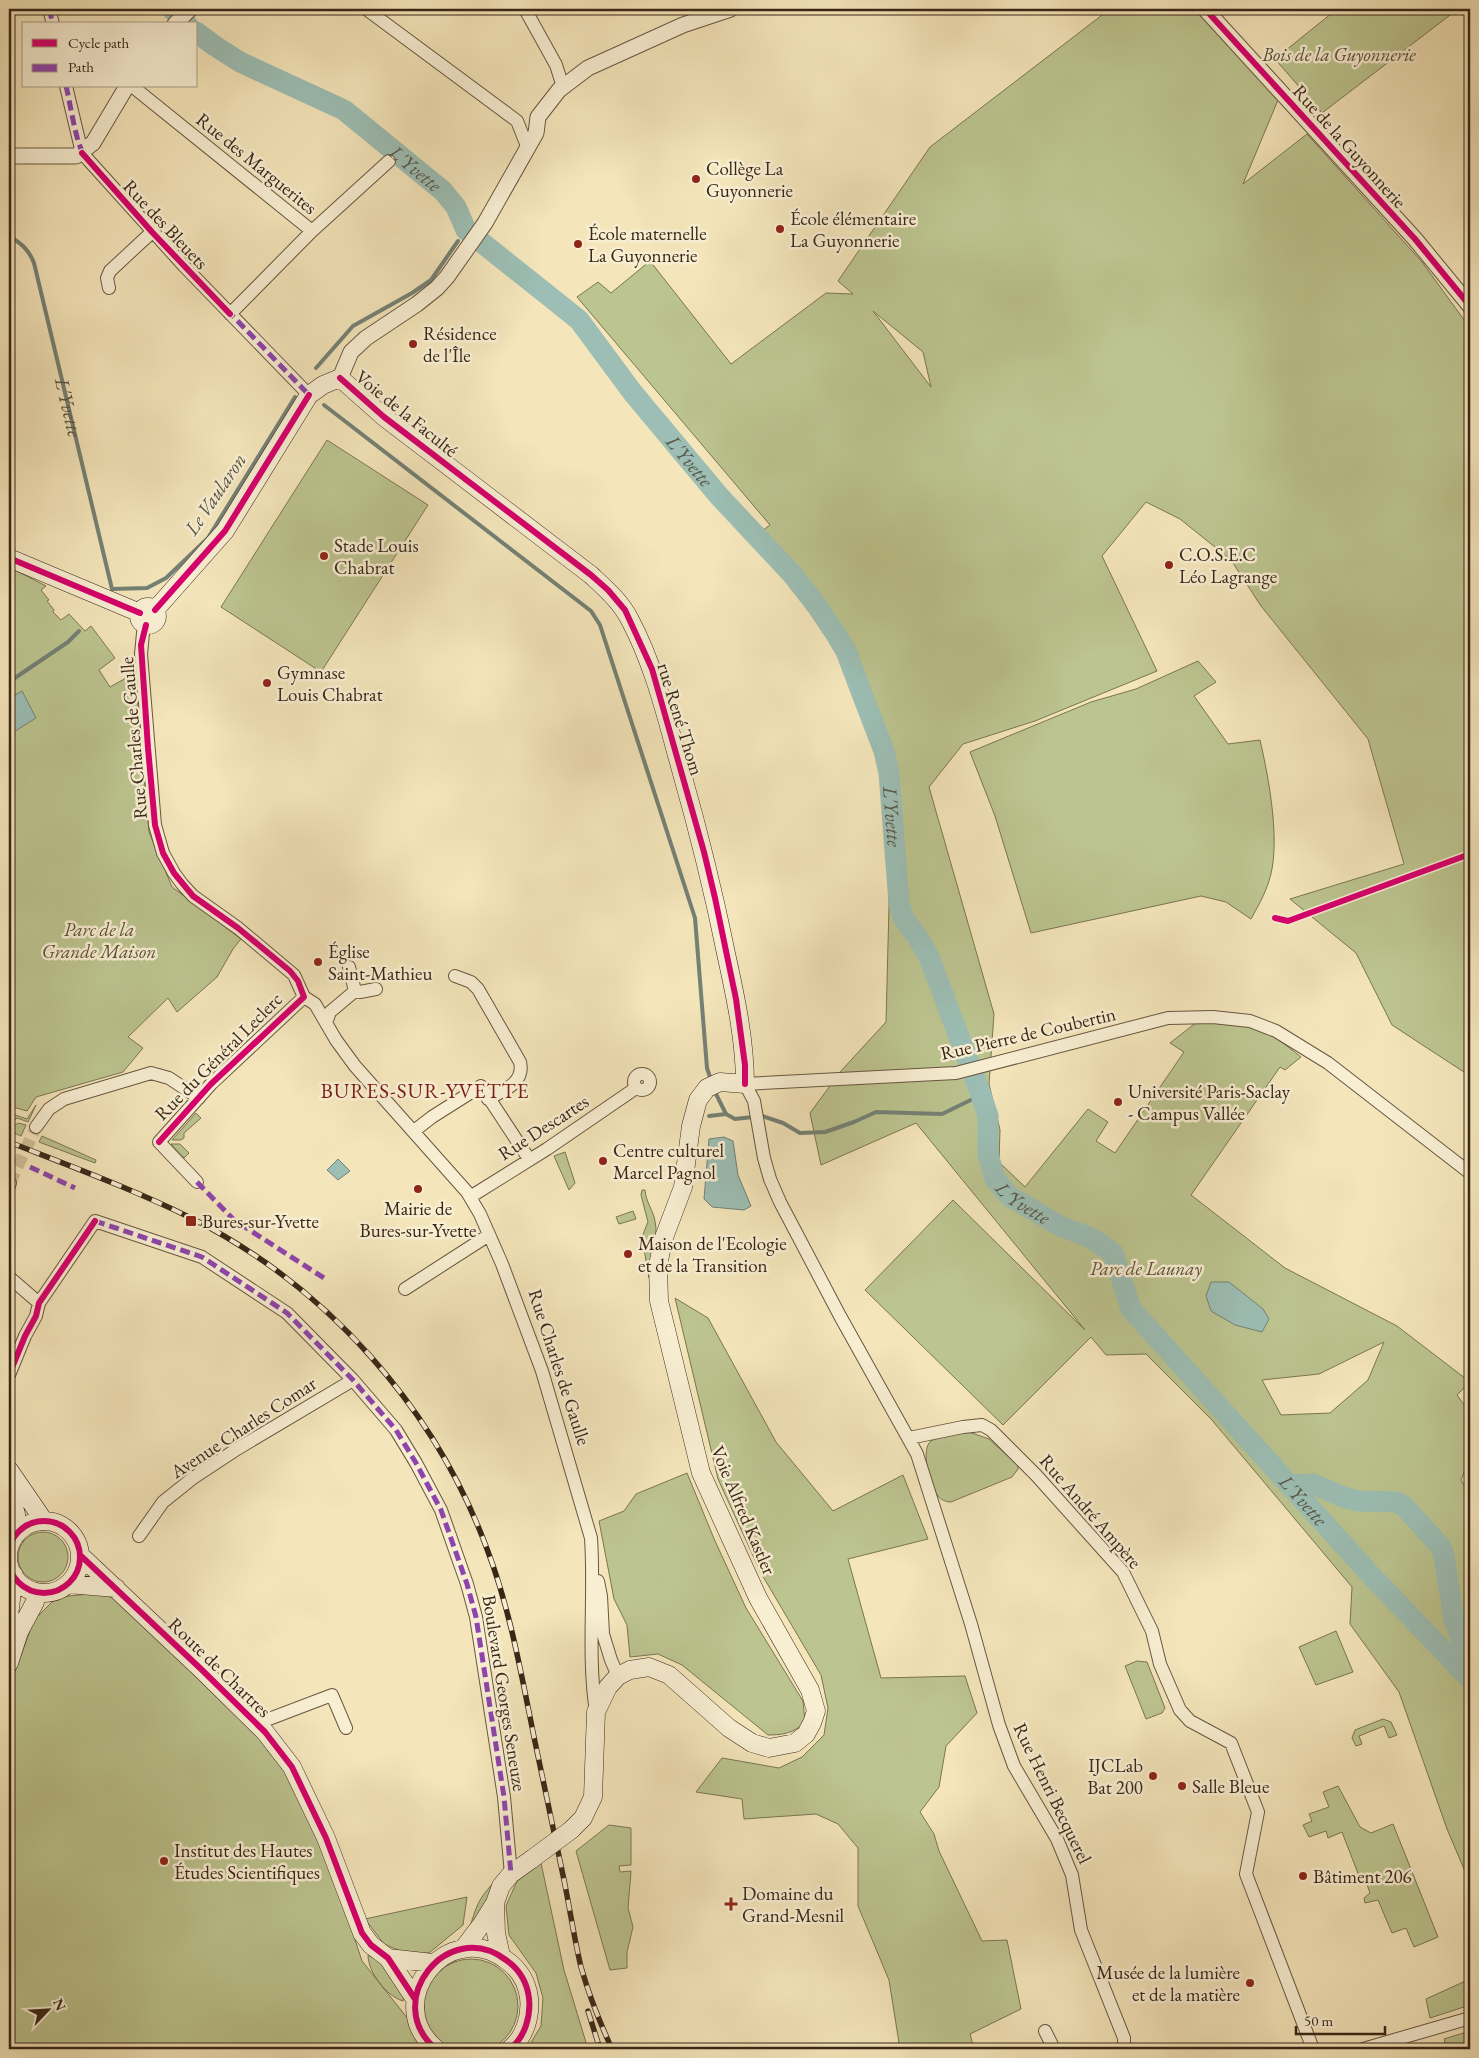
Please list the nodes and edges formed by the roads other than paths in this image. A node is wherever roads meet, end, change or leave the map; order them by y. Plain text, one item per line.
1 (49, 9) edge
2 (366, 9) edge
3 (526, 9) edge
4 (731, 9) edge
5 (1205, 9) edge
6 (52, 22) edge
7 (563, 87) junction
8 (66, 88) edge
9 (126, 88) edge
10 (134, 88) edge
11 (538, 117) junction
12 (517, 121) junction
13 (527, 146) junction
14 (82, 153) junction
15 (9, 156) edge
16 (389, 161) dead end
17 (312, 231) junction
18 (152, 232) junction
19 (109, 288) dead end
20 (1470, 306) edge
21 (230, 314) junction
22 (340, 378) junction
23 (309, 395) junction
24 (454, 471) joint
25 (9, 558) edge
26 (147, 616) junction
27 (349, 967) dead end
28 (455, 976) dead end
29 (376, 989) dead end
30 (355, 991) junction
31 (304, 997) junction
32 (326, 1023) junction
33 (745, 1084) junction
34 (636, 1088) dead end
35 (199, 1098) junction
36 (488, 1099) junction
37 (36, 1128) tunnel mouth
38 (414, 1131) junction
39 (529, 1159) junction
40 (1470, 1173) edge
41 (197, 1182) dead end
42 (468, 1195) junction
43 (489, 1235) junction
44 (9, 1277) edge
45 (405, 1289) dead end
46 (39, 1303) junction
47 (9, 1375) edge
48 (353, 1380) junction
49 (909, 1438) junction
50 (9, 1470) edge
51 (9, 1492) edge
52 (44, 1521) junction
53 (16, 1535) junction
54 (139, 1536) dead end
55 (80, 1555) junction
56 (593, 1562) junction
57 (14, 1575) junction
58 (68, 1584) junction
59 (116, 1588) junction
60 (37, 1592) junction
61 (9, 1616) edge
62 (9, 1663) edge
63 (618, 1676) junction
64 (596, 1712) junction
65 (256, 1724) junction
66 (346, 1728) dead end
67 (511, 1874) junction
68 (494, 1903) junction
69 (463, 1949) junction
70 (501, 1956) junction
71 (388, 1958) junction
72 (433, 1963) junction
73 (415, 1999) junction
74 (1470, 2018) edge
75 (1045, 2031) dead end
76 (436, 2049) edge
77 (510, 2049) edge
78 (1054, 2049) edge
79 (1124, 2049) edge
80 (1314, 2049) edge
81 (1363, 2049) edge

1 - 6 street
2 - 12 street
3 - 7 street
4 - 7 street
5 - 20 street, Rue de la Guyonnerie
7 - 11 street
8 - 14 street
9 - 14 street
10 - 17 street, Rue des Marguerites
11 - 12 street
11 - 13 street
12 - 13 street
13 - 22 street
14 - 15 street
14 - 18 street, Rue des Bleuets
16 - 17 street
17 - 21 street
18 - 19 street
18 - 21 street, Rue des Bleuets
21 - 23 street, Rue des Bleuets
22 - 23 main road
22 - 24 main road, Voie de la Faculté
23 - 26 main road
24 - 33 main road, rue René Thom
25 - 26 main road
26 - 31 street, Rue Charles de Gaulle
27 - 30 street
28 - 36 street
29 - 30 street
30 - 32 street
31 - 32 street, Rue Charles de Gaulle
31 - 35 street, Rue du Général Leclerc
32 - 38 street, Rue Charles de Gaulle
33 - 40 street, Rue Pierre de Coubertin
33 - 49 street
33 - 63 main road, Voie Alfred Kastler
34 - 39 street, Rue Descartes
35 - 37 street
35 - 41 street, Rue du Général Leclerc
36 - 38 street
36 - 39 street
38 - 42 street, Rue Charles de Gaulle
39 - 42 street, Rue Descartes
42 - 43 street, Rue Charles de Gaulle
43 - 45 street
43 - 56 street, Rue Charles de Gaulle
44 - 46 street
46 - 47 street
46 - 48 street, Boulevard Georges Seneuze
48 - 54 street, Avenue Charles Comar
48 - 67 street, Boulevard Georges Seneuze
49 - 79 street, Rue Henri Becquerel
49 - 80 street, Rue André Ampère
50 - 52 main road
51 - 53 main road
52 - 53 main road
52 - 55 main road
53 - 57 main road
55 - 58 main road
55 - 59 main road, Route de Chartres
56 - 63 street, Rue Charles de Gaulle
56 - 64 street, Rue Charles de Gaulle
57 - 60 main road
57 - 61 main road
58 - 59 main road
58 - 60 main road
59 - 65 main road, Route de Chartres
60 - 62 main road
63 - 64 main road, Rue Charles de Gaulle
64 - 67 main road, Rue Charles de Gaulle, bridge
65 - 66 street
65 - 71 main road, Route de Chartres
67 - 68 main road, Rue Charles de Gaulle
68 - 69 main road, Rue Charles de Gaulle
68 - 70 main road
69 - 70 main road
69 - 72 main road
70 - 77 main road
71 - 72 main road
71 - 73 main road, Route de Chartres
72 - 73 main road
73 - 76 main road
74 - 81 street
75 - 78 street

